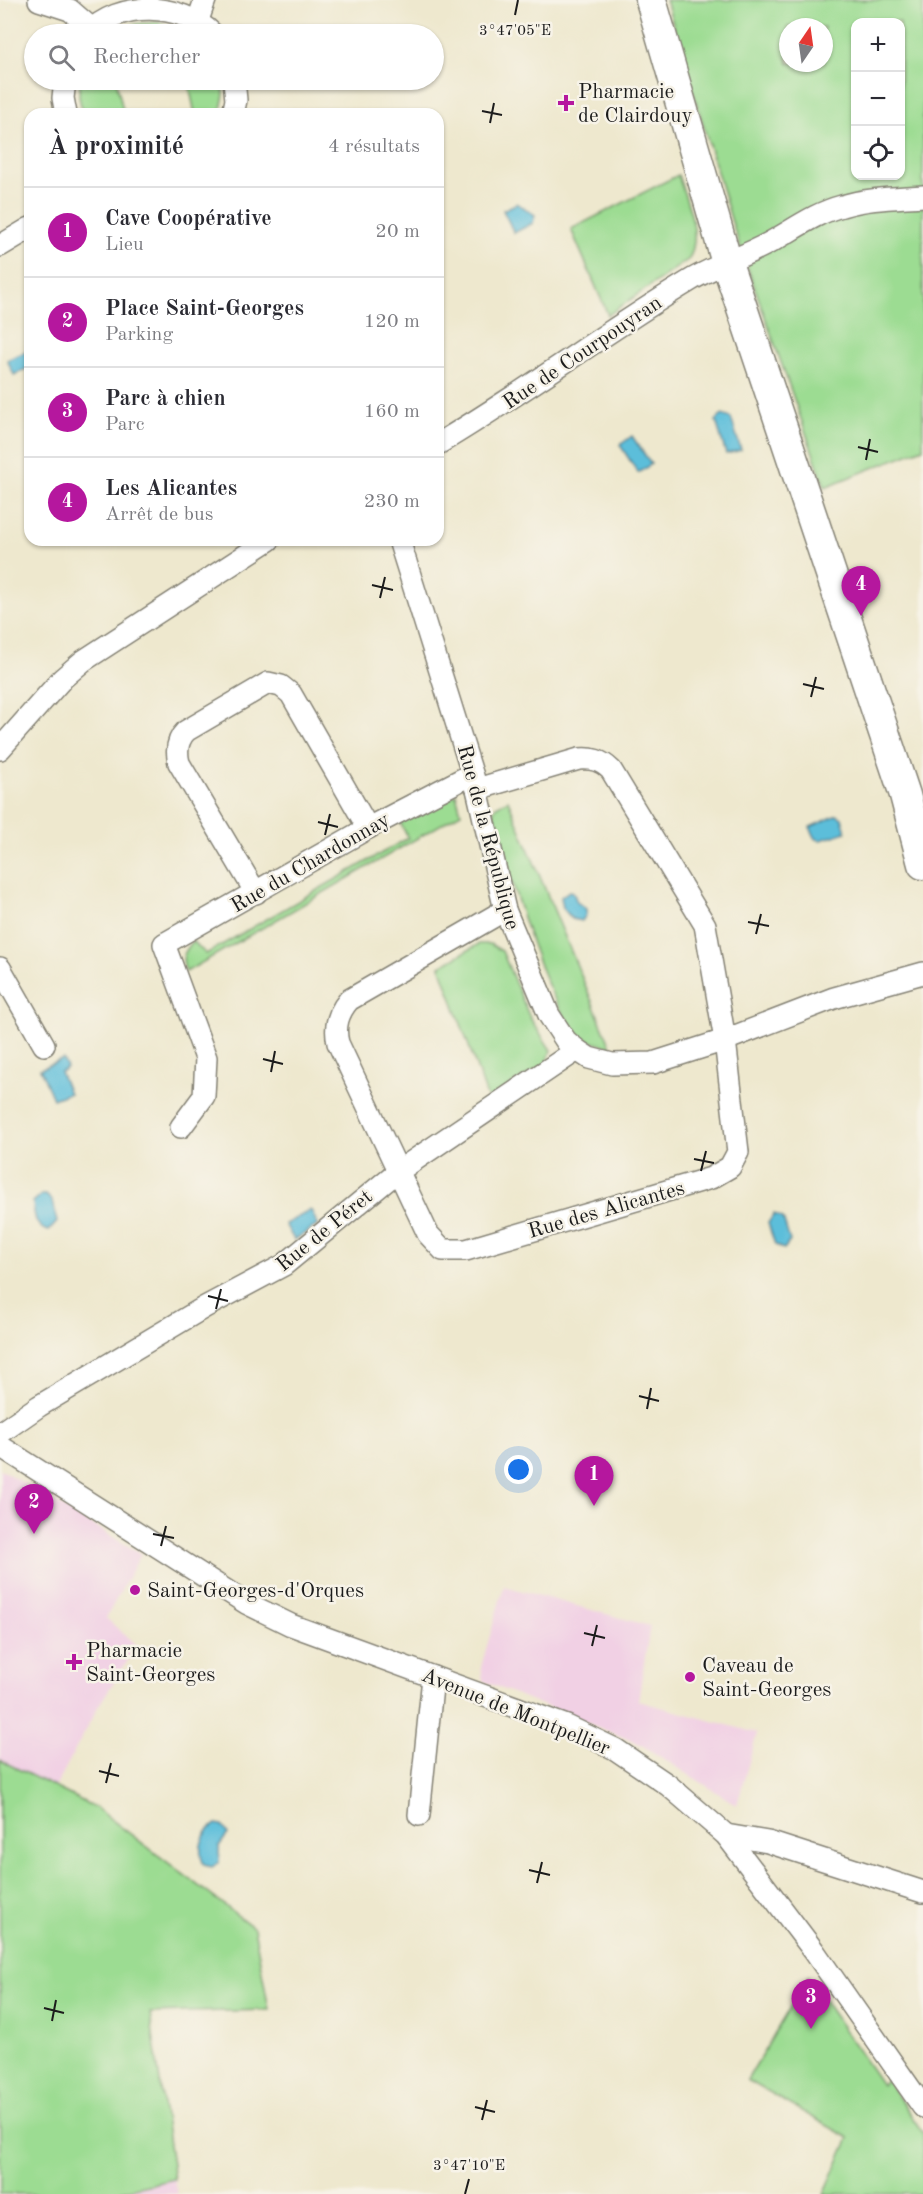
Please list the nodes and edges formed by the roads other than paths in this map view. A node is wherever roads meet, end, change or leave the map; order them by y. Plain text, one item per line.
1 (39, 0) edge
2 (205, 0) edge
3 (651, 0) edge
4 (83, 24) edge
5 (100, 24) edge
6 (199, 24) edge
7 (205, 24) edge
8 (64, 90) edge
9 (235, 90) edge
10 (65, 108) edge
11 (234, 108) edge
12 (923, 196) edge
13 (24, 232) edge
14 (0, 246) edge
15 (727, 263) junction
16 (444, 440) edge
17 (260, 546) edge
18 (401, 546) edge
19 (0, 749) edge
20 (475, 781) junction
21 (368, 828) junction
22 (923, 864) edge
23 (256, 893) junction
24 (505, 910) junction
25 (0, 968) edge
26 (923, 973) edge
27 (725, 1040) junction
28 (44, 1045) dead end
29 (577, 1050) junction
30 (181, 1126) dead end
31 (397, 1172) junction
32 (0, 1432) edge
33 (0, 1446) edge
34 (433, 1677) junction
35 (419, 1815) dead end
36 (726, 1835) junction
37 (923, 1892) edge
38 (923, 2107) edge

1 - 4 street
2 - 7 street
3 - 15 street
5 - 6 street
8 - 10 street
9 - 11 street
12 - 15 street, Rue de Courpouyran
13 - 14 street
15 - 16 street, Rue de Courpouyran
15 - 22 street
17 - 19 street
18 - 20 street, Rue de la République
20 - 21 street, Rue du Chardonnay
20 - 24 street, Rue de la République
20 - 27 street, Rue des Alicantes
21 - 23 street, Rue du Chardonnay
21 - 23 street
23 - 30 street, Rue du Chardonnay
24 - 29 street, Rue de la République
24 - 31 street, Rue des Alicantes
25 - 28 street
26 - 27 street, Rue de la République
27 - 29 street, Rue de la République
27 - 31 street, Rue des Alicantes
29 - 31 street, Rue de Péret
31 - 32 street, Rue de Péret
33 - 34 street, Avenue de Montpellier
34 - 35 street
34 - 36 street, Avenue de Montpellier
36 - 37 street
36 - 38 street, Avenue de Montpellier

